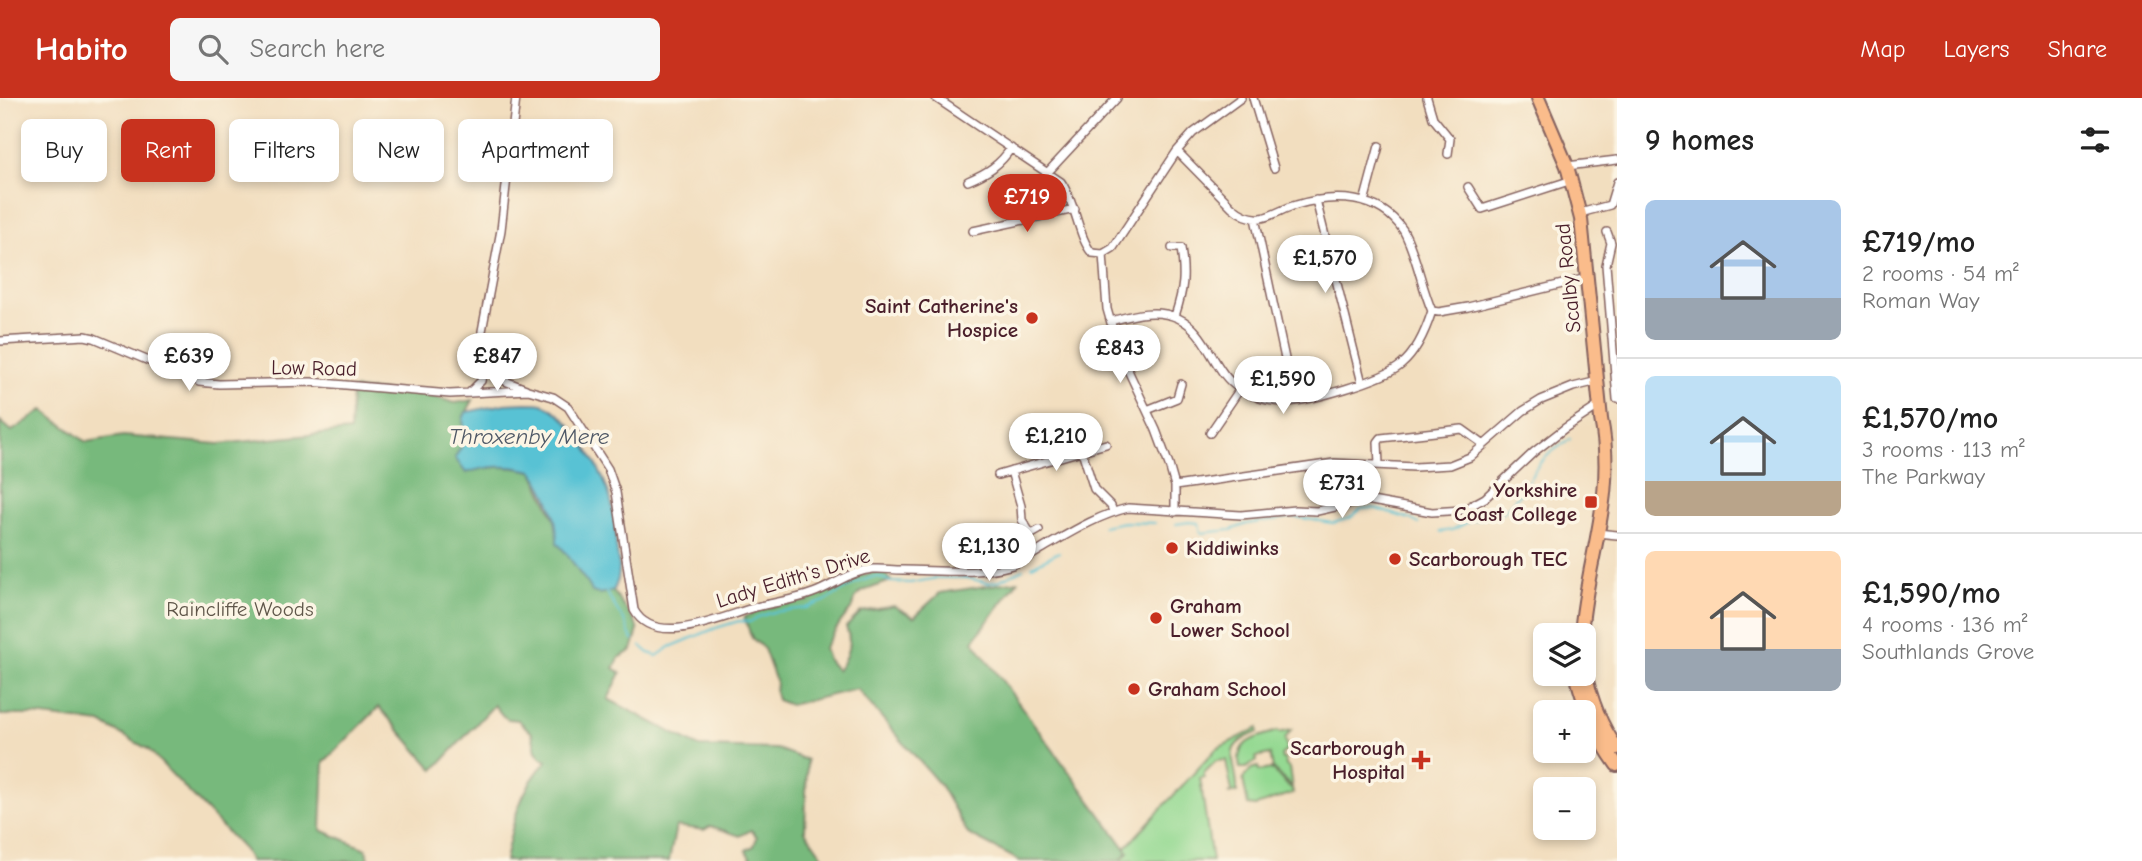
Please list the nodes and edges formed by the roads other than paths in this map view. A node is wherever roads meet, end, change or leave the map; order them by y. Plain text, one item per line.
1 (516, 98) edge
2 (936, 98) edge
3 (1102, 98) edge
4 (1241, 98) edge
5 (1253, 98) edge
6 (1427, 98) edge
7 (1538, 98) edge
8 (1114, 101) edge
9 (1380, 146) dead end
10 (1011, 148) junction
11 (1177, 151) junction
12 (1448, 153) dead end
13 (1617, 160) edge
14 (1567, 166) junction
15 (1274, 168) dead end
16 (1048, 172) junction
17 (1572, 180) junction
18 (967, 181) dead end
19 (1617, 182) edge
20 (1468, 187) dead end
21 (1316, 200) junction
22 (1364, 202) junction
23 (1075, 209) junction
24 (1580, 213) junction
25 (1255, 218) junction
26 (972, 232) dead end
27 (1608, 232) dead end
28 (1176, 248) dead end
29 (1103, 254) junction
30 (1588, 278) junction
31 (1609, 306) junction
32 (1591, 307) junction
33 (1432, 311) junction
34 (1175, 316) junction
35 (1111, 321) junction
36 (0, 341) edge
37 (484, 366) junction
38 (1598, 381) junction
39 (1362, 383) junction
40 (1181, 384) dead end
41 (1240, 389) junction
42 (528, 390) junction
43 (468, 394) junction
44 (1617, 399) edge
45 (1294, 401) junction
46 (1147, 410) junction
47 (1601, 414) junction
48 (1210, 433) dead end
49 (1106, 444) dead end
50 (1483, 444) junction
51 (1082, 450) junction
52 (1379, 465) junction
53 (1011, 471) junction
54 (998, 475) dead end
55 (1175, 486) junction
56 (1113, 512) junction
57 (1175, 512) junction
58 (1039, 530) dead end
59 (1596, 533) junction
60 (1617, 536) edge
61 (1576, 623) edge
62 (1583, 623) edge
63 (1580, 686) edge
64 (1589, 686) edge
65 (1617, 748) edge
66 (1617, 765) edge

1 - 37 street
2 - 10 street
3 - 8 street
4 - 11 street
5 - 15 street
6 - 12 street
7 - 14 highway, Scalby Road
8 - 16 street
9 - 22 street
10 - 16 street
10 - 18 street
11 - 25 street
11 - 29 street
13 - 14 street
14 - 17 highway, Scalby Road
16 - 23 street
17 - 20 street
17 - 24 highway, Scalby Road
19 - 24 street
21 - 22 street
21 - 25 street
21 - 39 street
22 - 33 street
23 - 26 street
23 - 29 street
24 - 30 highway, Scalby Road
25 - 45 street
27 - 31 street, Scalby Road
28 - 34 street
29 - 35 street
30 - 32 highway, Scalby Road
30 - 33 street
31 - 32 street
31 - 44 street, Scalby Road
32 - 38 highway, Scalby Road
33 - 39 street
34 - 35 street
34 - 41 street
35 - 46 street
36 - 43 street, Low Road
37 - 42 street
37 - 43 street
38 - 47 highway, Scalby Road
38 - 50 street
39 - 45 street
40 - 46 street
41 - 45 street
41 - 48 street
42 - 43 street, Lady Edith's Drive
42 - 56 street, Lady Edith's Drive
46 - 55 street
47 - 57 street, Lady Edith's Drive
47 - 59 highway, Scalby Road
49 - 51 street
50 - 52 street
50 - 52 street
51 - 53 street
51 - 56 street
52 - 55 street
53 - 54 street
53 - 58 street
55 - 57 street
56 - 57 street, Lady Edith's Drive
59 - 60 street
59 - 61 highway, Scalby Road
59 - 62 highway, Scalby Road
63 - 66 highway
64 - 65 highway

